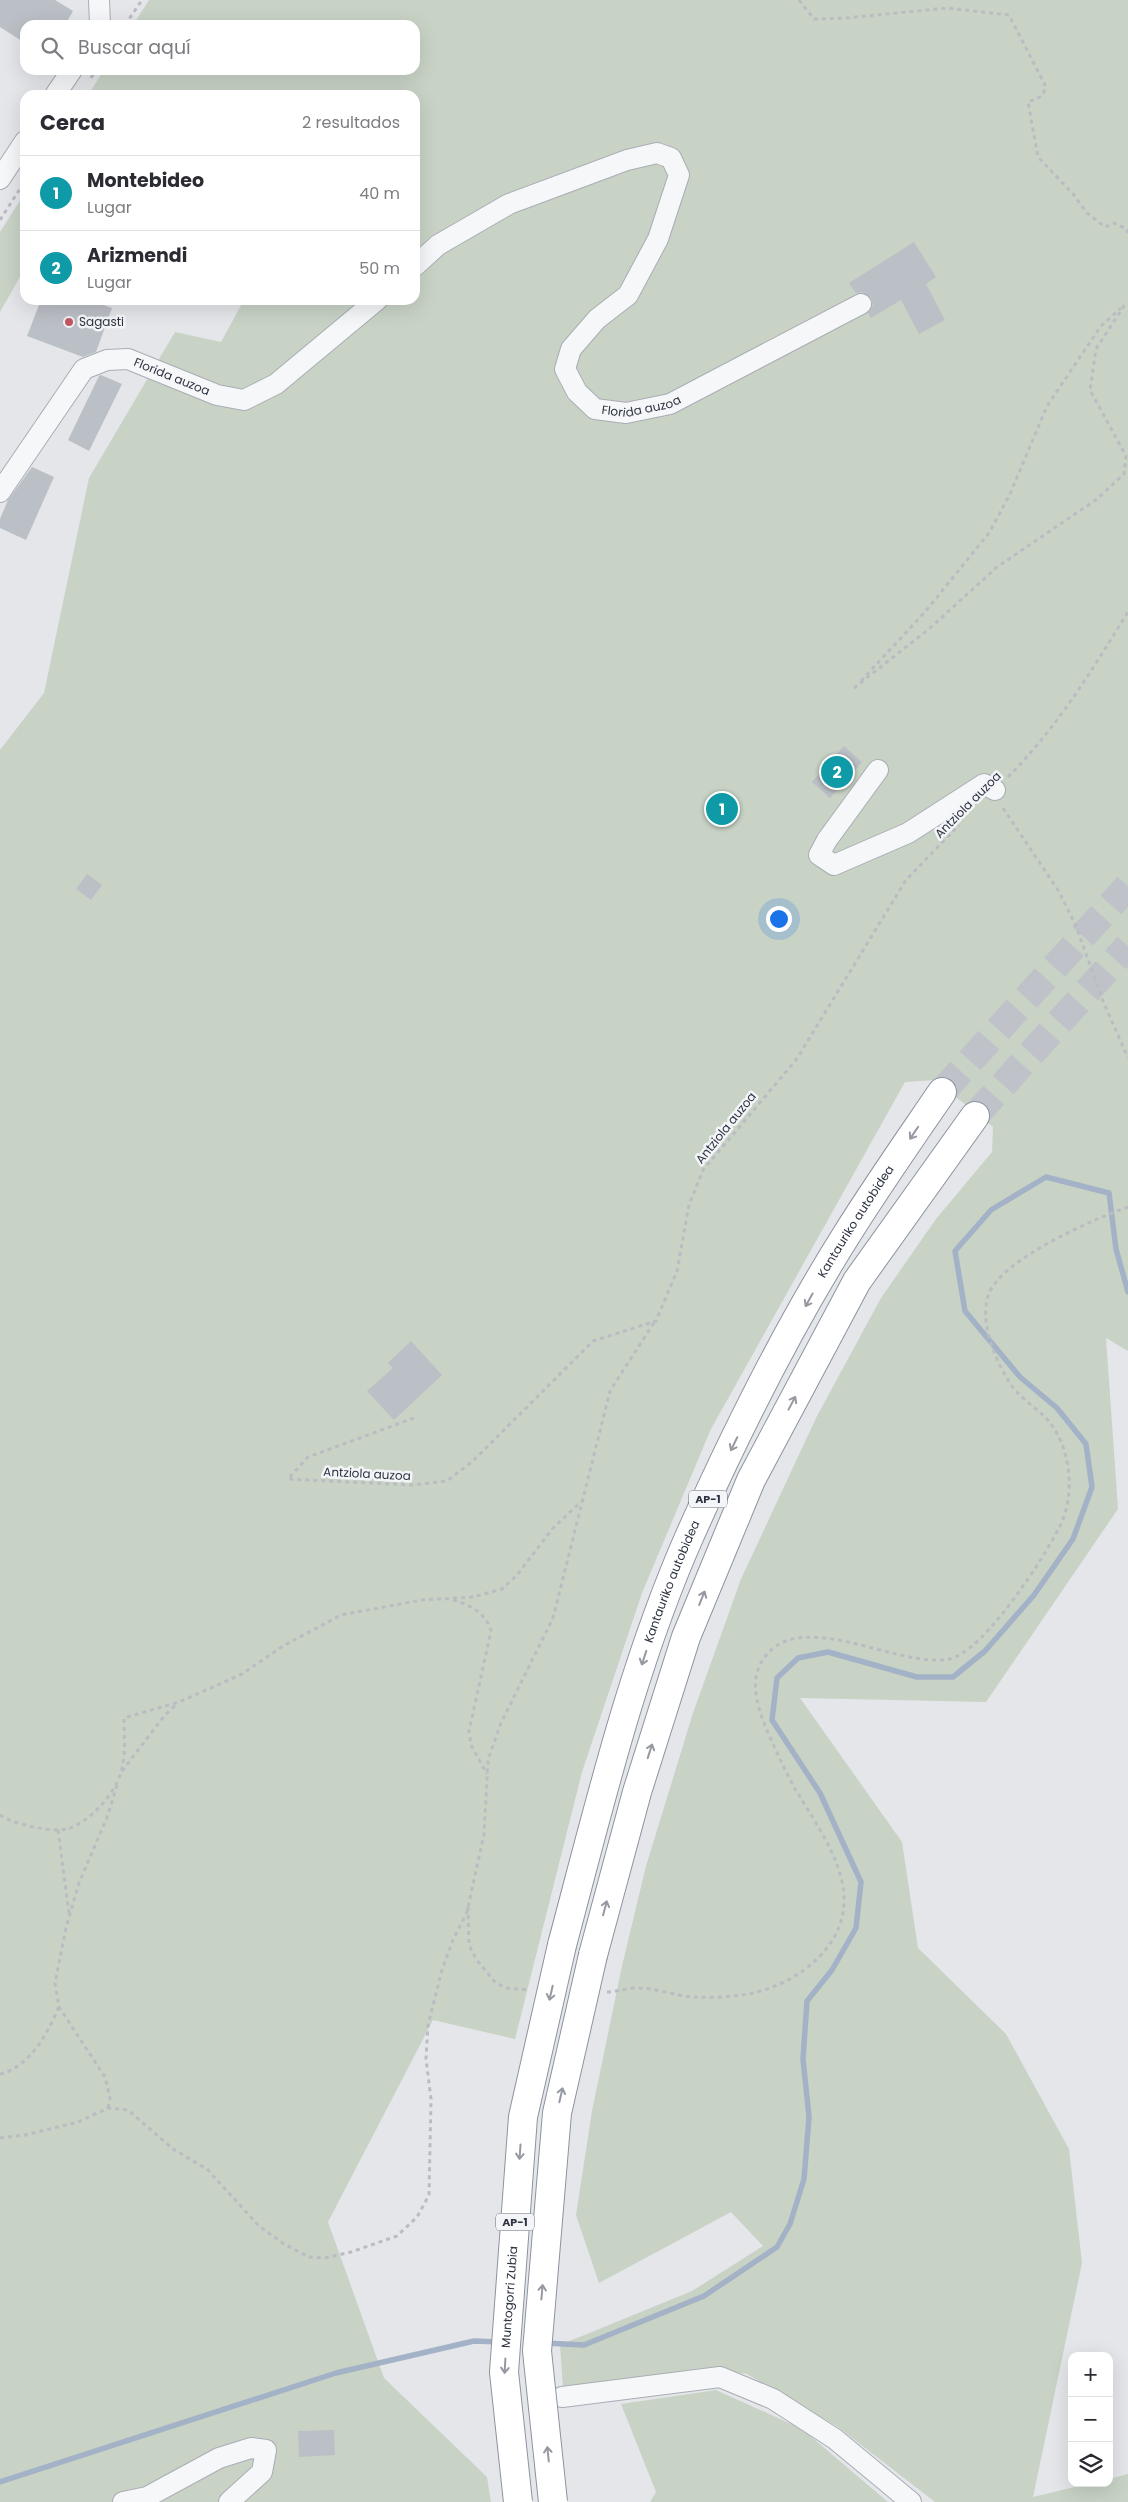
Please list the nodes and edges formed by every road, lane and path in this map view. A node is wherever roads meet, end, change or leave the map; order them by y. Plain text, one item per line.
1 (99, 0) edge
2 (142, 0) edge
3 (799, 0) edge
4 (100, 20) edge
5 (128, 20) edge
6 (69, 75) edge
7 (58, 90) edge
8 (20, 149) edge
9 (0, 179) edge
10 (20, 189) edge
11 (0, 220) edge
12 (1128, 234) edge
13 (420, 261) edge
14 (1128, 303) edge
15 (861, 304) dead end
16 (370, 305) edge
17 (1124, 306) junction
18 (0, 492) edge
19 (1128, 612) edge
20 (878, 770) dead end
21 (995, 790) junction
22 (962, 822) dead end
23 (1128, 1058) edge
24 (942, 1092) tunnel mouth
25 (975, 1116) tunnel mouth
26 (1128, 1207) edge
27 (656, 1321) junction
28 (414, 1418) dead end
29 (584, 1498) junction
30 (452, 1600) junction
31 (179, 1702) junction
32 (120, 1774) junction
33 (487, 1774) junction
34 (0, 1815) edge
35 (58, 1830) junction
36 (468, 1907) junction
37 (69, 1918) junction
38 (562, 1945) joint
39 (536, 1991) dead end
40 (601, 1992) dead end
41 (59, 2005) junction
42 (0, 2074) edge
43 (108, 2108) junction
44 (0, 2138) edge
45 (562, 2397) dead end
46 (123, 2502) edge
47 (229, 2502) edge
48 (518, 2502) edge
49 (553, 2502) edge
50 (912, 2502) edge

1 - 4 street
2 - 5 path
3 - 12 path
6 - 7 street
8 - 9 street
10 - 11 path
13 - 15 street, Florida auzoa
14 - 17 path
16 - 18 street, Florida auzoa
17 - 17 path
19 - 21 path, Antziola auzoa
20 - 21 street
21 - 23 path
22 - 27 path, Antziola auzoa
24 -> 38 highway, Kantauriko autobidea / AP-1
49 -> 25 highway, AP-1, bridge
26 - 40 path
27 - 28 path, Antziola auzoa
27 - 29 path
29 - 30 path
29 - 33 path
30 - 31 path
30 - 33 path
31 - 32 path
31 - 32 path
32 - 35 path
32 - 37 path
33 - 36 path
34 - 35 path
35 - 37 path
36 - 39 path
36 - 43 path
37 - 41 path
38 -> 48 highway, Muntogorri Zubia / AP-1, bridge
41 - 42 path
41 - 43 path
43 - 44 path
45 - 50 street
46 - 47 street

